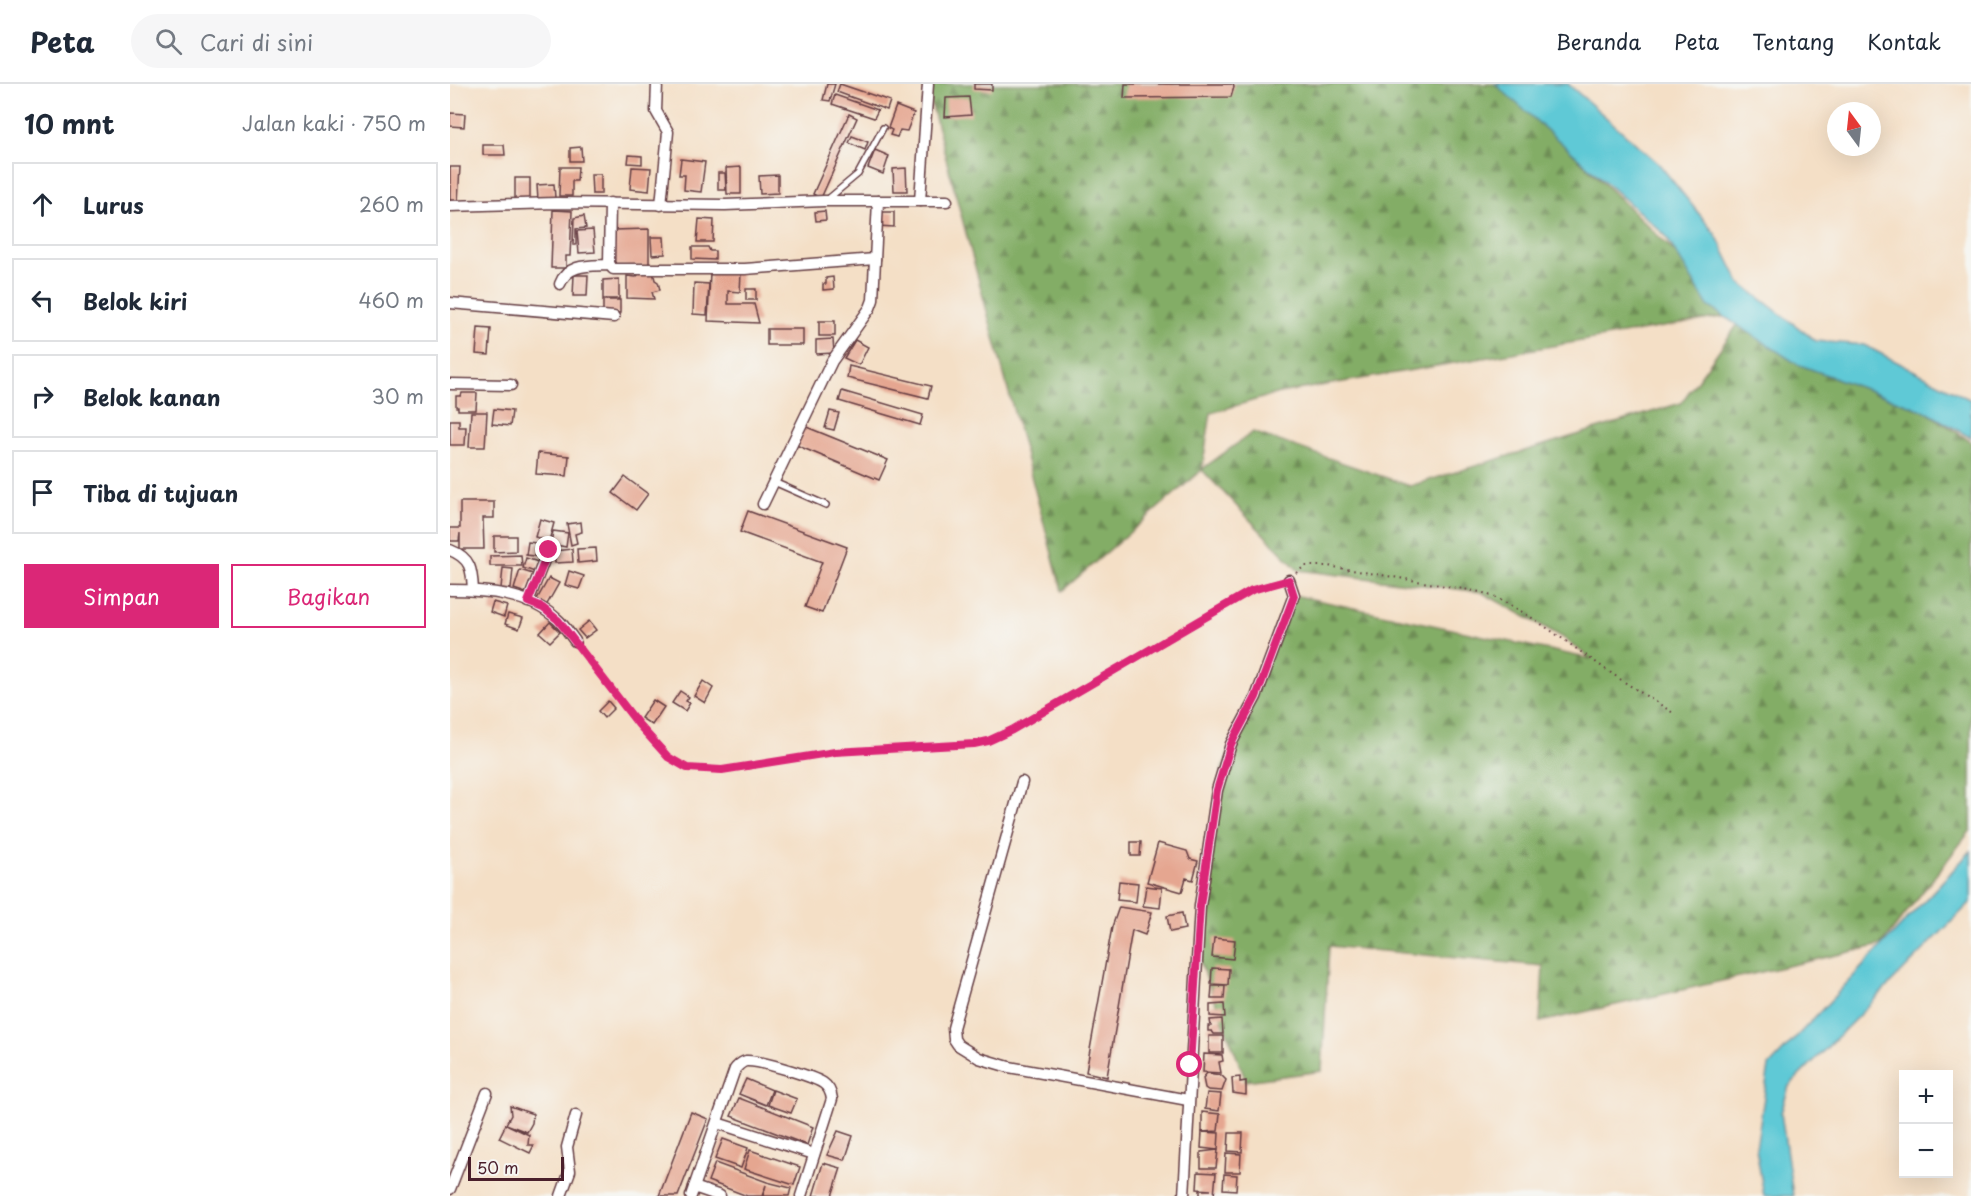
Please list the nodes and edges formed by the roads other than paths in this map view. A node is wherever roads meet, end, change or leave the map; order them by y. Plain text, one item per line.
1 (657, 84) edge
2 (928, 84) edge
3 (883, 128) dead end
4 (824, 201) junction
5 (878, 201) junction
6 (920, 201) junction
7 (947, 201) dead end
8 (610, 203) junction
9 (662, 205) junction
10 (450, 206) edge
11 (875, 259) junction
12 (610, 265) junction
13 (560, 284) dead end
14 (450, 303) edge
15 (614, 317) dead end
16 (450, 384) edge
17 (511, 385) dead end
18 (774, 482) junction
19 (764, 504) dead end
20 (826, 505) dead end
21 (450, 550) edge
22 (549, 550) dead end
23 (1289, 580) road end
24 (450, 590) edge
25 (473, 590) junction
26 (528, 602) junction
27 (575, 641) road end
28 (1022, 782) dead end
29 (487, 1093) dead end
30 (1188, 1100) junction
31 (576, 1115) dead end
32 (717, 1124) junction
33 (814, 1154) junction
34 (450, 1189) edge
35 (693, 1191) edge
36 (561, 1196) edge
37 (720, 1196) edge
38 (801, 1196) edge
39 (1184, 1196) edge

1 - 9 street
2 - 6 street
3 - 4 lane
4 - 5 street
4 - 9 street
5 - 6 street
5 - 11 street
6 - 7 street
8 - 9 street
8 - 10 street
8 - 12 street
11 - 12 street
11 - 18 street
12 - 13 street
14 - 15 street
16 - 17 street
18 - 19 street
18 - 20 lane
21 - 25 street
22 - 26 street
23 - 30 street
24 - 25 street
25 - 26 street
26 - 27 street
28 - 30 street
29 - 34 street
30 - 39 street
31 - 36 street
32 - 33 street
32 - 33 street
32 - 35 street
33 - 38 street
35 - 37 street

